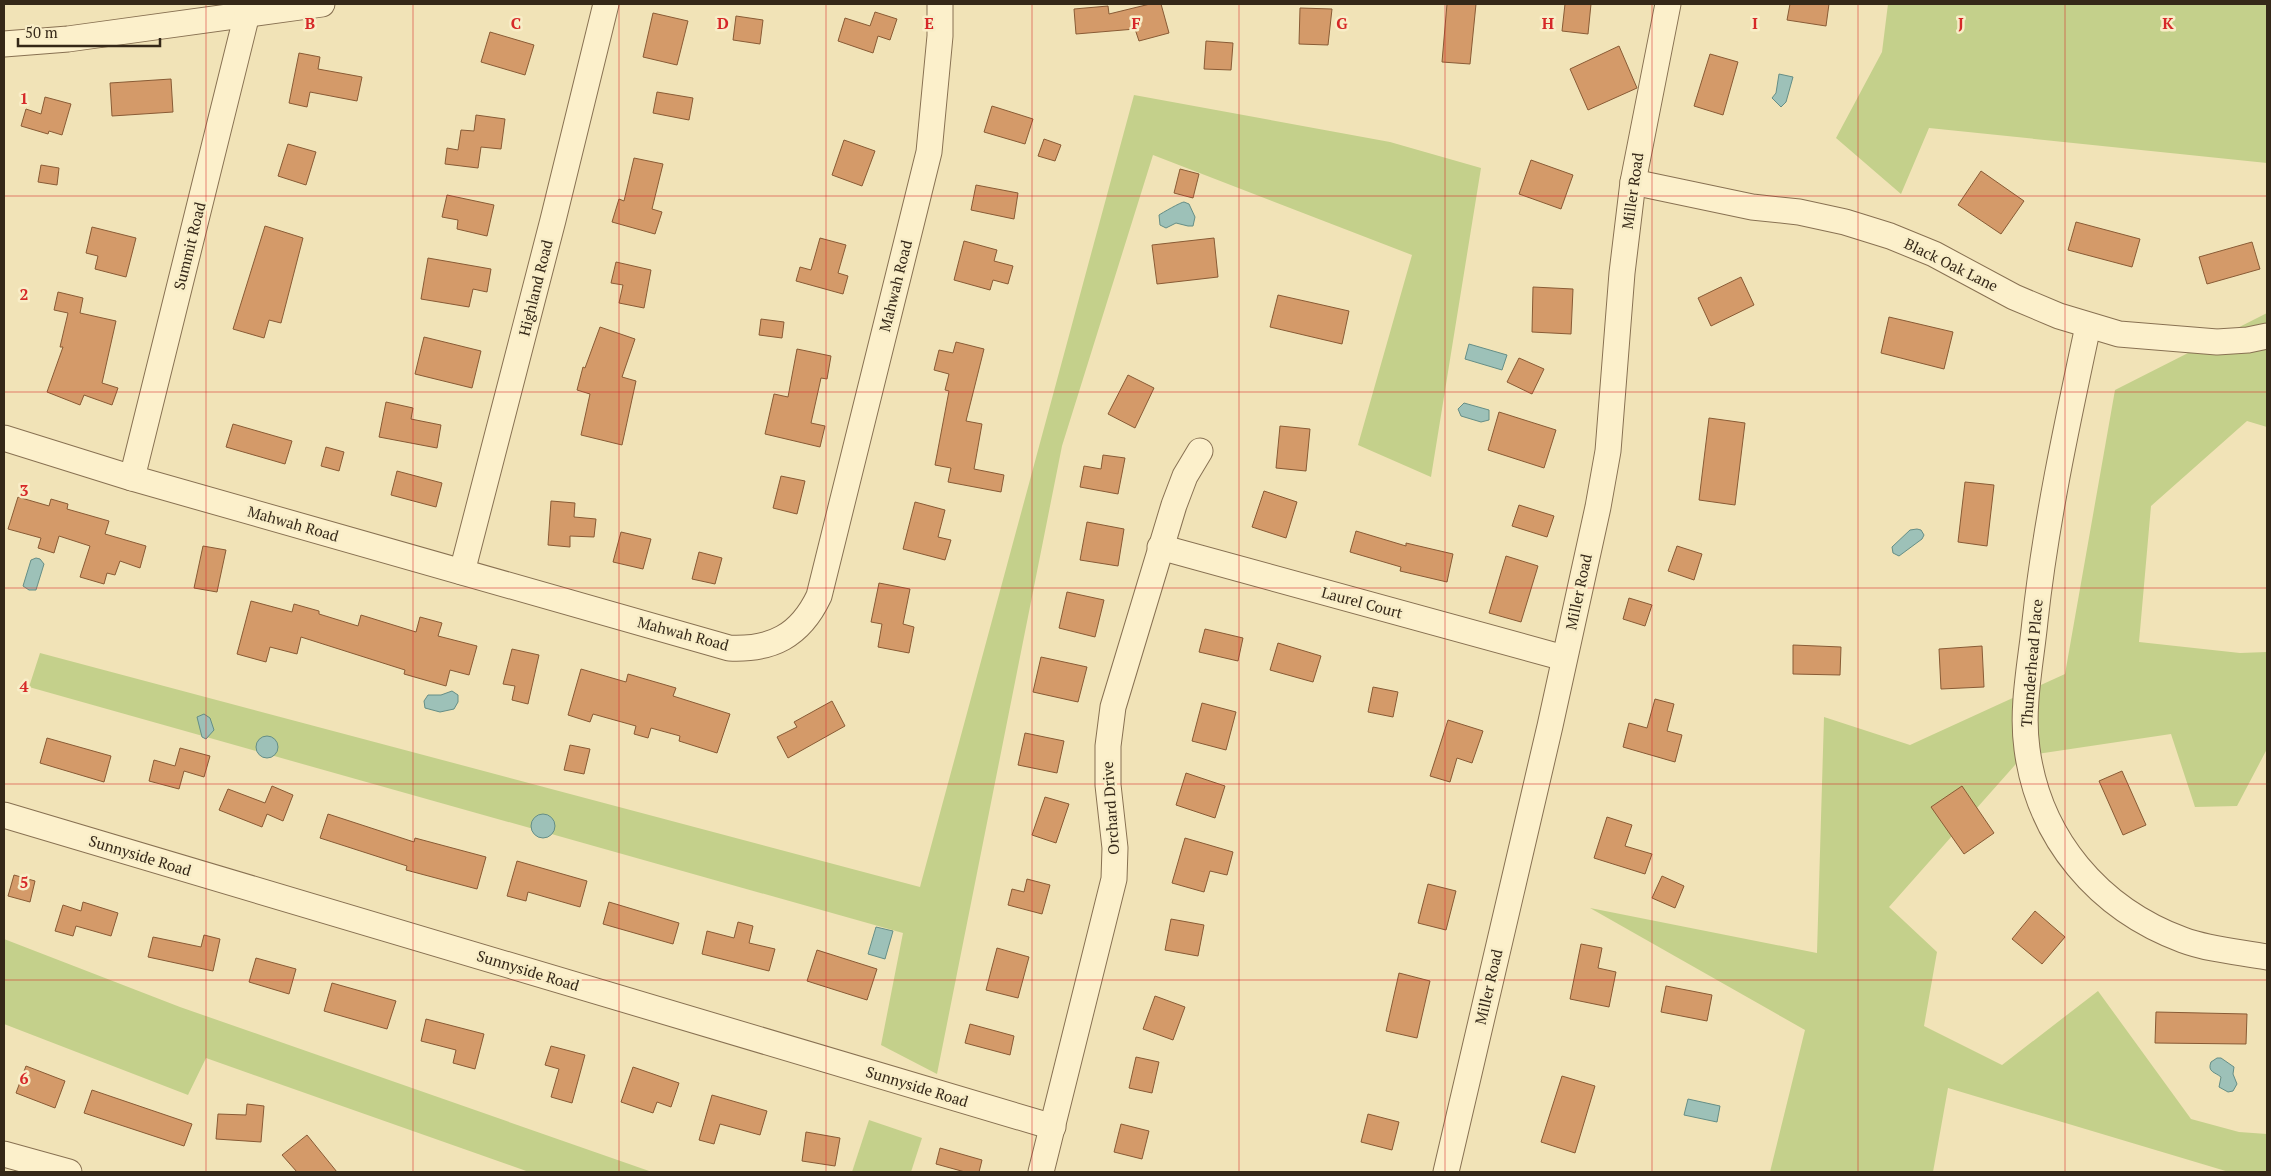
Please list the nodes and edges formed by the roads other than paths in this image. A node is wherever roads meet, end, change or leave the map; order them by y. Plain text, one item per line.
1 (322, 4) edge
2 (606, 4) edge
3 (940, 4) edge
4 (1668, 4) edge
5 (248, 14) junction
6 (4, 44) edge
7 (1633, 182) junction
8 (2088, 326) junction
9 (2267, 336) edge
10 (4, 438) edge
11 (1200, 451) dead end
12 (132, 478) junction
13 (1160, 547) junction
14 (462, 572) junction
15 (1564, 658) junction
16 (4, 816) edge
17 (2267, 957) edge
18 (1053, 1127) junction
19 (4, 1154) edge
20 (69, 1172) edge
21 (1042, 1172) edge
22 (1446, 1172) edge

1 - 5 street
2 - 14 street, Highland Road
3 - 14 street, Mahwah Road
4 - 7 street, Miller Road
5 - 6 street
5 - 12 street, Summit Road
7 - 8 street, Black Oak Lane
7 - 15 street, Miller Road
8 - 9 street, Black Oak Lane
8 - 17 street, Thunderhead Place
10 - 12 street, Mahwah Road
11 - 13 street, Orchard Drive
12 - 14 street, Mahwah Road
13 - 15 street, Laurel Court
13 - 18 street, Orchard Drive
15 - 22 street, Miller Road
16 - 18 street, Sunnyside Road
18 - 21 street, Orchard Drive
19 - 20 street

